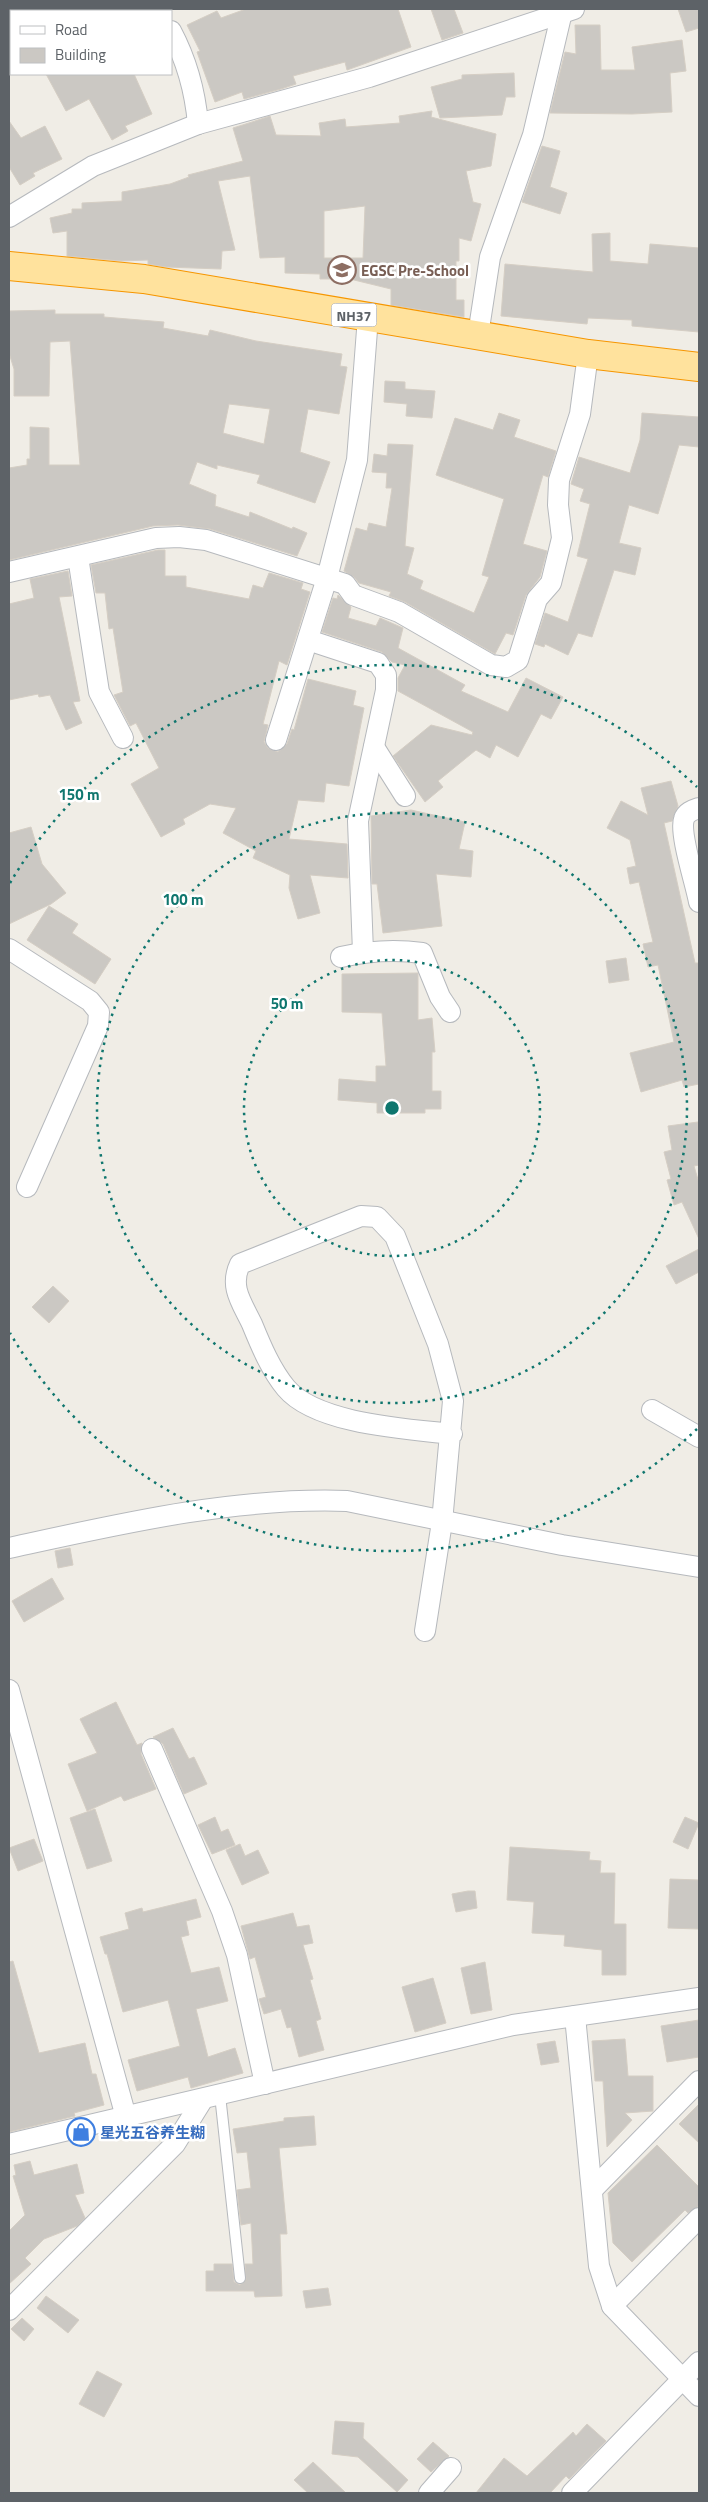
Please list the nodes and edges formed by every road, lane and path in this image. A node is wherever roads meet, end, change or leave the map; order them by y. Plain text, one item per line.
1 (568, 11) edge
2 (172, 33) edge
3 (198, 124) junction
4 (10, 214) edge
5 (9, 266) edge
6 (368, 317) junction
7 (478, 335) junction
8 (588, 354) junction
9 (699, 367) edge
10 (78, 557) junction
11 (9, 572) edge
12 (327, 578) junction
13 (308, 640) junction
14 (124, 738) dead end
15 (276, 740) dead end
16 (374, 747) junction
17 (405, 796) dead end
18 (699, 808) edge
19 (699, 902) edge
20 (9, 949) edge
21 (363, 952) junction
22 (341, 957) dead end
23 (450, 1012) dead end
24 (27, 1188) dead end
25 (652, 1410) dead end
26 (452, 1434) junction
27 (699, 1438) edge
28 (442, 1522) junction
29 (9, 1548) edge
30 (699, 1567) edge
31 (425, 1631) dead end
32 (9, 1690) edge
33 (152, 1749) dead end
34 (699, 1998) edge
35 (575, 2016) junction
36 (699, 2081) edge
37 (266, 2084) junction
38 (211, 2097) junction
39 (126, 2117) junction
40 (9, 2144) edge
41 (593, 2189) junction
42 (699, 2218) edge
43 (240, 2278) dead end
44 (612, 2306) junction
45 (9, 2310) edge
46 (699, 2362) edge
47 (682, 2378) junction
48 (699, 2396) edge
49 (451, 2468) dead end
50 (429, 2493) edge
51 (572, 2493) edge

1 - 3 street
1 - 7 street
2 - 3 street
3 - 4 street
5 - 6 highway, NH37
6 - 7 highway, NH37
6 - 12 street
7 - 8 highway, NH37
8 - 9 highway, NH37
8 - 12 street
10 - 11 street
10 - 12 street
10 - 14 street
12 - 13 street
13 - 15 street
13 - 16 street
16 - 17 street
16 - 21 street
18 - 19 street
20 - 24 street
21 - 22 street
21 - 23 street
25 - 27 street
26 - 26 street
26 - 28 street
28 - 29 street
28 - 30 street
28 - 31 street
32 - 39 street
33 - 37 street
34 - 35 street
35 - 37 street
35 - 41 street
36 - 41 street
37 - 38 street
38 - 39 street
38 - 43 lane
38 - 45 street
39 - 40 street
41 - 44 street
42 - 44 street
44 - 47 street
46 - 47 street
47 - 48 street
47 - 51 street
49 - 50 street

